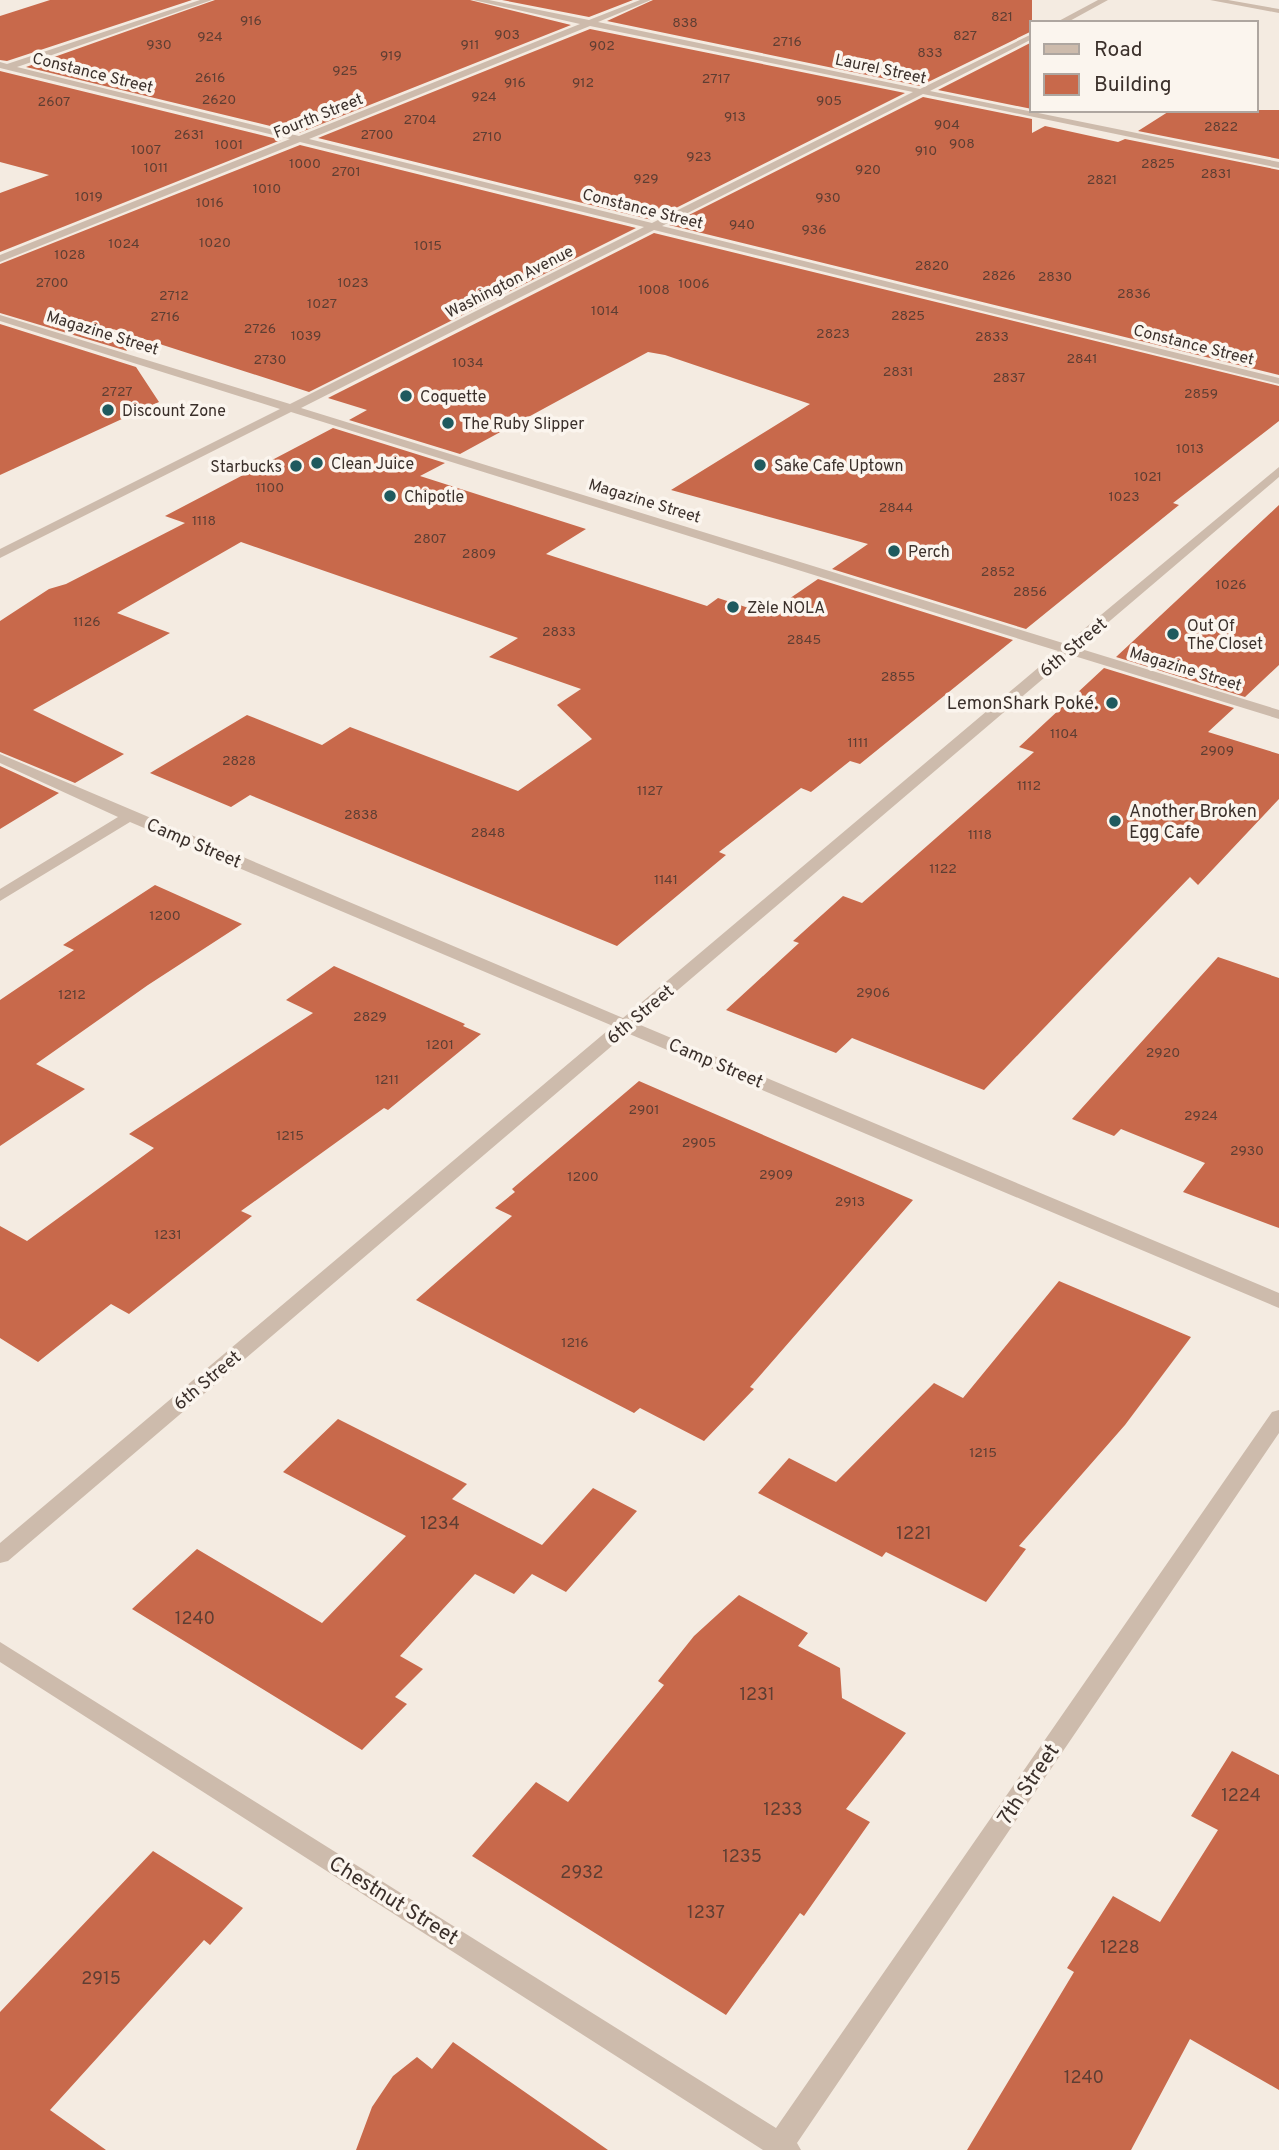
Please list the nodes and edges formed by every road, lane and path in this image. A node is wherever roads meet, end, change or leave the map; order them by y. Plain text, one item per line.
1 (208, 0) edge
2 (477, 0) edge
3 (647, 0) edge
4 (1104, 0) edge
5 (1214, 0) edge
6 (1279, 11) edge
7 (1063, 21) edge
8 (589, 23) junction
9 (1030, 37) edge
10 (2, 67) edge
11 (921, 92) junction
12 (299, 139) junction
13 (1279, 165) edge
14 (653, 227) junction
15 (0, 259) edge
16 (0, 318) edge
17 (1279, 381) edge
18 (291, 408) junction
19 (1279, 471) edge
20 (0, 554) edge
21 (1070, 650) junction
22 (1279, 715) edge
23 (0, 758) edge
24 (129, 816) junction
25 (0, 896) edge
26 (627, 1025) junction
27 (1279, 1301) edge
28 (1279, 1417) edge
29 (0, 1555) edge
30 (0, 1651) edge
31 (781, 2148) edge

1 - 10 street
2 - 8 street, Laurel Street
3 - 8 street, Fourth Street
4 - 7 street
5 - 6 street
8 - 11 street, Laurel Street
8 - 12 street, Fourth Street
9 - 11 street, Washington Avenue
10 - 12 street, Constance Street
11 - 13 street, Laurel Street
11 - 14 street, Washington Avenue
12 - 14 street, Constance Street
12 - 15 street, Fourth Street
14 - 17 street, Constance Street
14 - 18 street, Washington Avenue
16 - 18 street, Magazine Street
18 - 20 street, Washington Avenue
18 - 21 street, Magazine Street
19 - 21 street, 6th Street
21 - 22 street, Magazine Street
21 - 26 street, 6th Street
23 - 24 street, Camp Street
24 - 25 street
24 - 26 street, Camp Street
26 - 27 street, Camp Street
26 - 29 street, 6th Street
28 - 31 street, 7th Street
30 - 31 street, Chestnut Street

